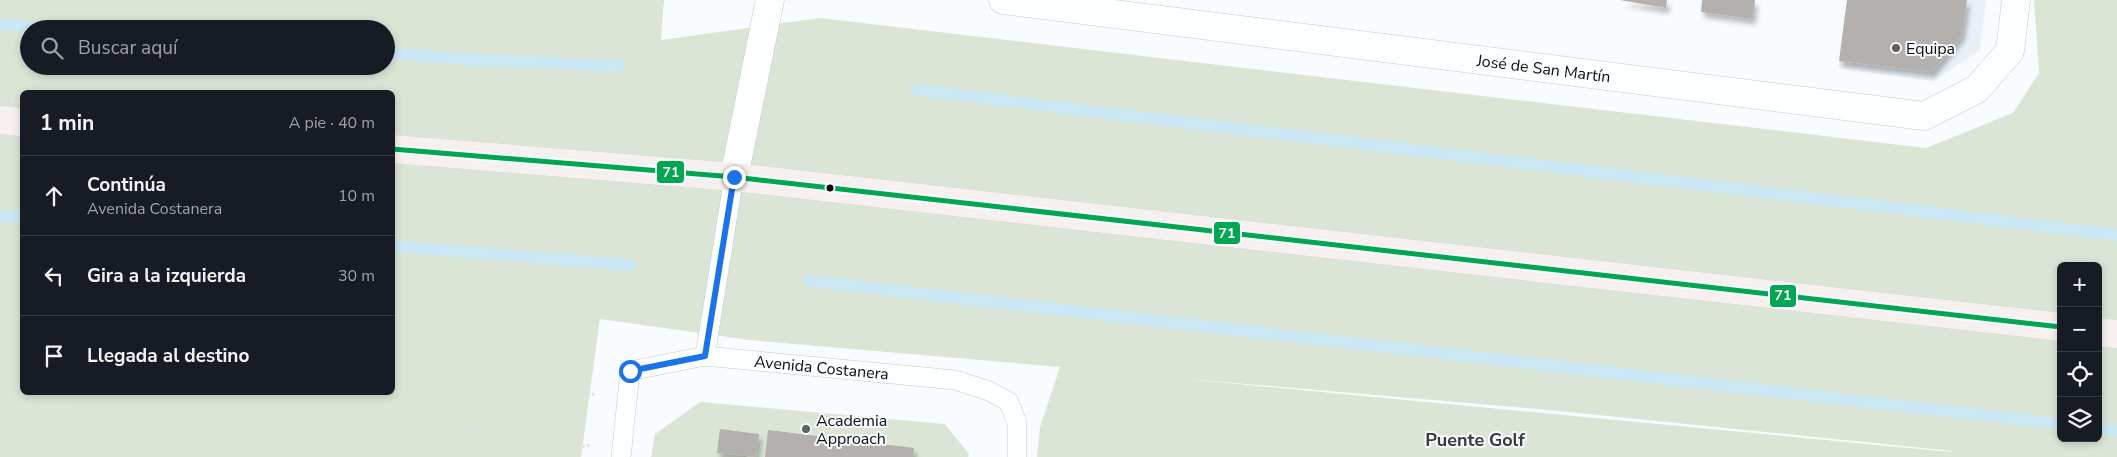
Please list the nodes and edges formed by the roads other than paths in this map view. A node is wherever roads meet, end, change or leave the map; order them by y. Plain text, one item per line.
1 (770, 0) edge
2 (1003, 0) edge
3 (2016, 0) edge
4 (1065, 4) edge
5 (0, 120) edge
6 (20, 122) edge
7 (395, 149) edge
8 (734, 177) junction
9 (2057, 327) edge
10 (2102, 332) edge
11 (2117, 334) edge
12 (705, 356) junction
13 (621, 457) edge
14 (1016, 457) edge

1 - 8 street
2 - 4 street, José de San Martín
3 - 4 street, José de San Martín
5 - 6 main road
7 - 8 main road
8 - 9 main road
8 - 12 lane
10 - 11 main road
12 - 13 lane, Avenida Costanera
12 - 14 lane, Avenida Costanera

